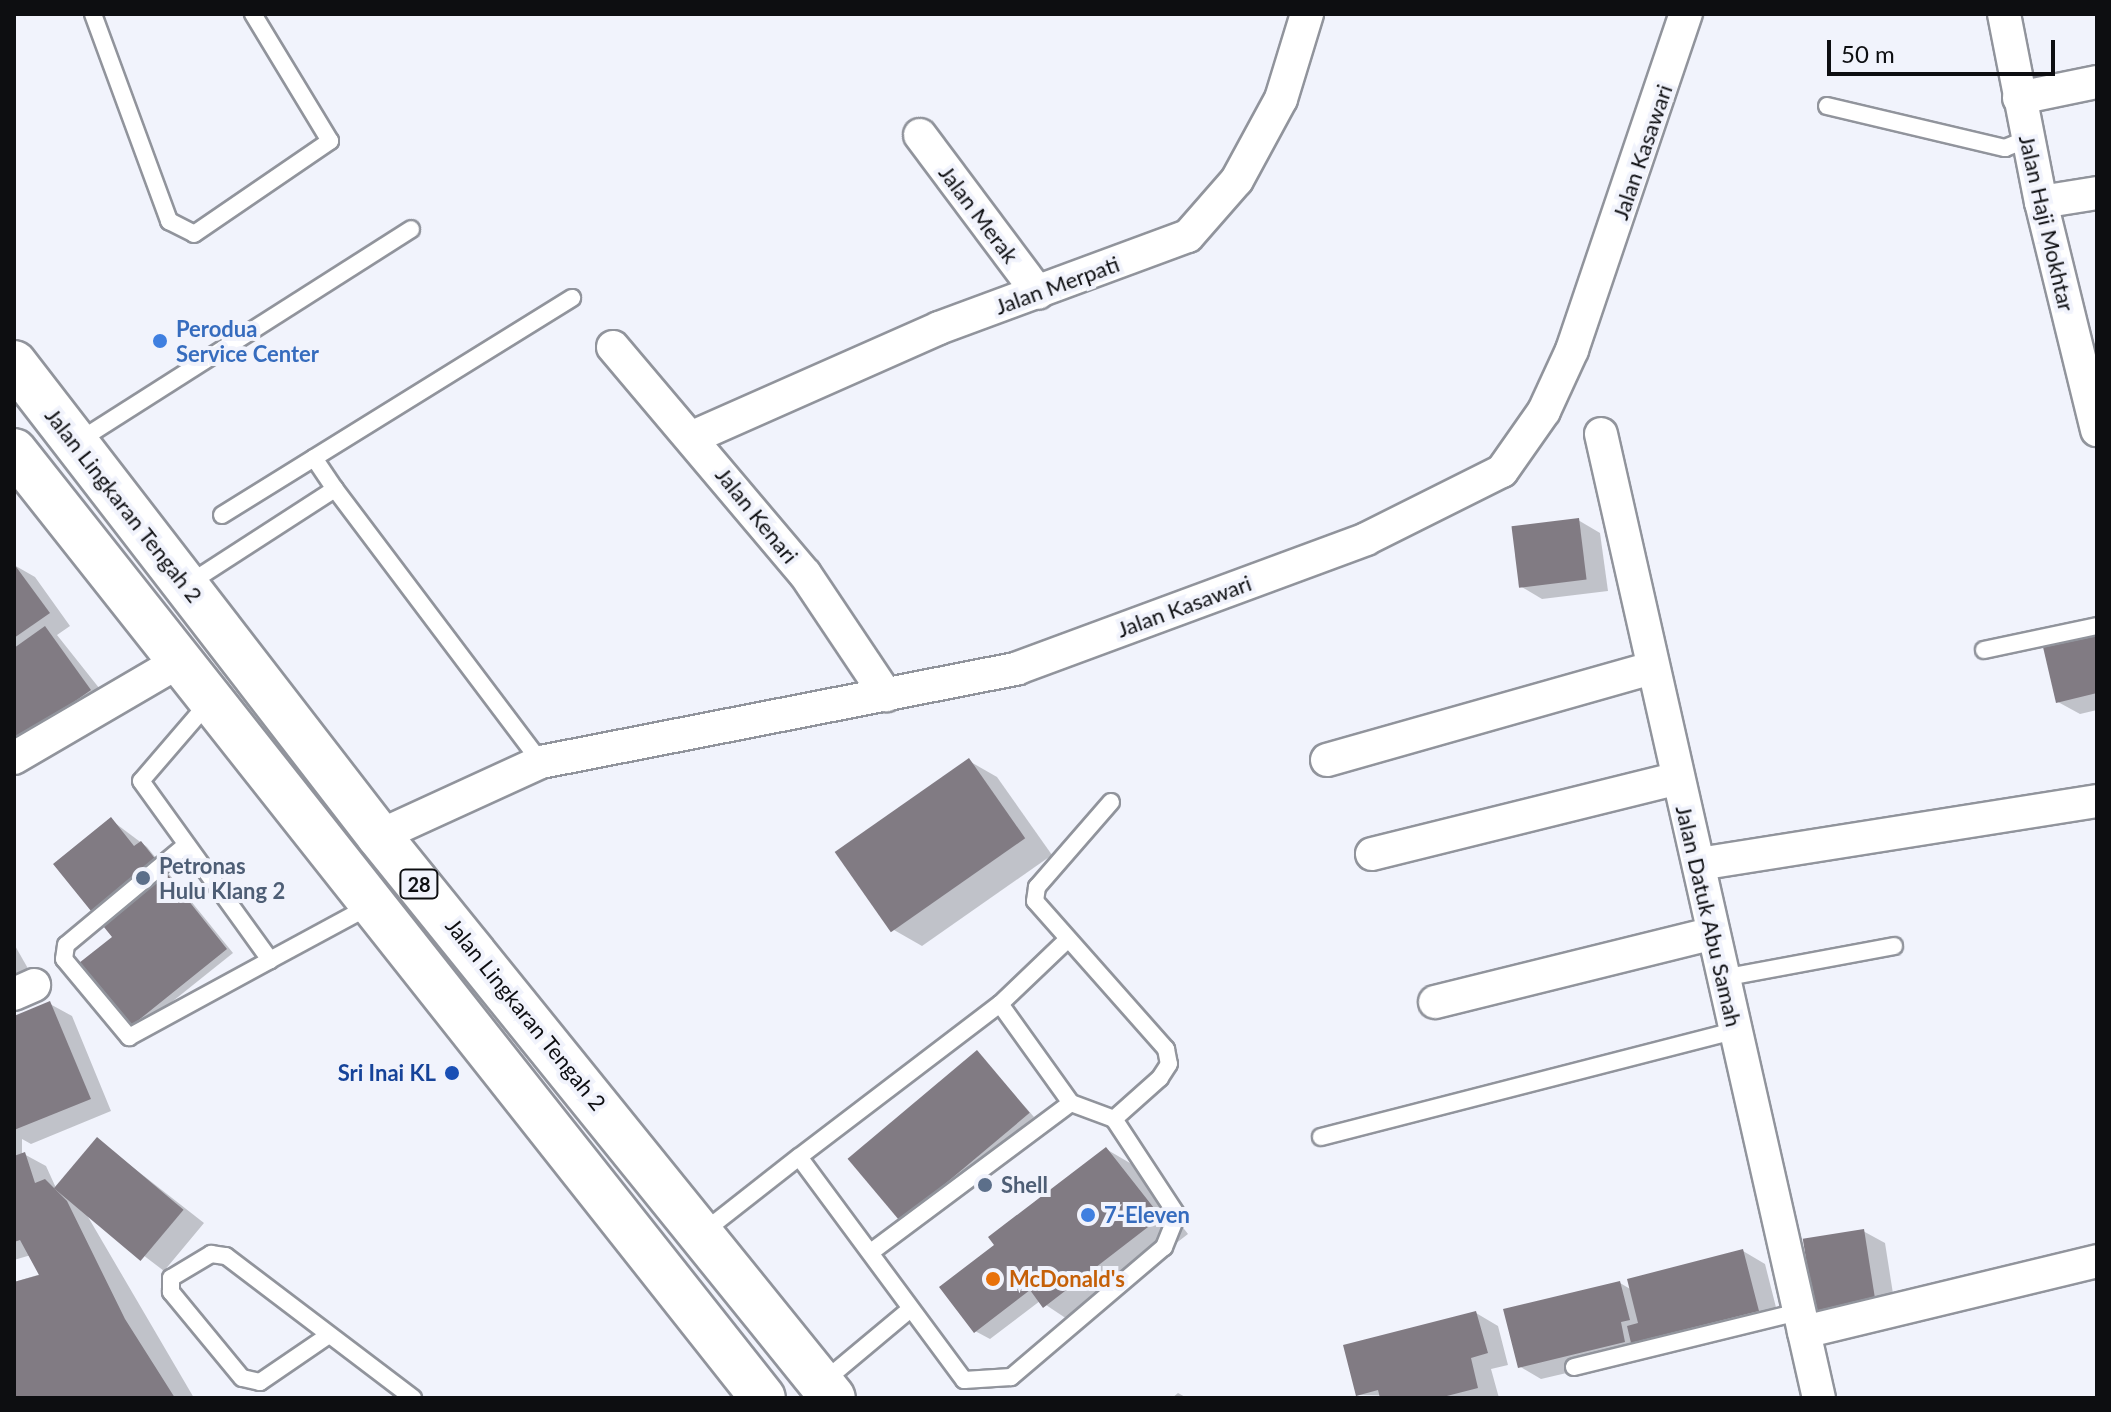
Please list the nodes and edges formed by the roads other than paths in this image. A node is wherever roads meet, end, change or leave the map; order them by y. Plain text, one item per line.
1 (93, 14) edge
2 (253, 14) edge
3 (1307, 14) edge
4 (1686, 14) edge
5 (2004, 14) edge
6 (2097, 82) edge
7 (2019, 98) junction
8 (1827, 106) dead end
9 (920, 135) dead end
10 (2027, 139) junction
11 (2097, 193) edge
12 (2041, 202) junction
13 (411, 229) dead end
14 (1038, 293) junction
15 (572, 298) dead end
16 (613, 347) dead end
17 (14, 363) edge
18 (2097, 430) edge
19 (1601, 434) dead end
20 (693, 437) junction
21 (75, 443) junction
22 (14, 451) edge
23 (314, 458) junction
24 (335, 489) junction
25 (222, 515) dead end
26 (186, 585) junction
27 (2097, 626) edge
28 (1984, 650) dead end
29 (178, 662) junction
30 (1652, 668) junction
31 (886, 695) junction
32 (209, 702) junction
33 (14, 758) edge
34 (1327, 760) dead end
35 (541, 762) junction
36 (1678, 778) junction
37 (2097, 801) edge
38 (1111, 802) dead end
39 (379, 836) junction
40 (186, 845) junction
41 (1372, 854) dead end
42 (1699, 864) junction
43 (368, 907) junction
44 (1713, 933) junction
45 (1066, 941) junction
46 (1894, 946) dead end
47 (270, 960) junction
48 (1723, 978) junction
49 (1435, 1002) dead end
50 (1000, 1004) junction
51 (1735, 1031) junction
52 (1071, 1103) junction
53 (1114, 1119) junction
54 (1321, 1137) dead end
55 (799, 1157) junction
56 (702, 1233) junction
57 (871, 1252) junction
58 (2097, 1261) edge
59 (908, 1311) junction
60 (1801, 1322) junction
61 (326, 1337) junction
62 (1574, 1367) dead end
63 (827, 1390) edge
64 (413, 1398) edge
65 (763, 1398) edge
66 (1819, 1398) edge

1 - 2 lane
3 - 14 street, Jalan Merpati
4 - 31 street, Jalan Kasawari
5 - 7 street, Jalan Haji Mokhtar
6 - 7 street
7 - 10 street, Jalan Haji Mokhtar
8 - 10 lane
9 - 14 street, Jalan Merak
10 - 12 street, Jalan Haji Mokhtar
11 - 12 street
12 - 18 street, Jalan Haji Mokhtar
13 - 21 lane
14 - 20 street, Jalan Merpati
15 - 23 lane
16 - 20 street, Jalan Kenari
17 - 21 highway, Jalan Lingkaran Tengah 2 / 28
19 - 30 street, Jalan Datuk Abu Samah
20 - 31 street, Jalan Kenari
21 - 26 highway, Jalan Lingkaran Tengah 2 / 28
22 - 29 highway, 28
23 - 24 lane
23 - 25 lane
24 - 26 lane
24 - 35 lane
26 - 39 highway, Jalan Lingkaran Tengah 2 / 28
27 - 28 lane
29 - 32 highway, 28
29 - 33 street
30 - 34 street
30 - 36 street, Jalan Datuk Abu Samah
31 - 35 street, Jalan Kasawari
32 - 40 lane
32 - 43 highway, 28
35 - 39 street, Jalan Kasawari
36 - 41 street
36 - 42 street, Jalan Datuk Abu Samah
37 - 42 street
38 - 45 lane
39 - 56 highway, Jalan Lingkaran Tengah 2 / 28
40 - 47 lane
40 - 47 lane
42 - 44 street, Jalan Datuk Abu Samah
43 - 47 lane
43 - 65 highway, 28
44 - 48 street, Jalan Datuk Abu Samah
44 - 49 street
45 - 50 lane
45 - 53 lane
46 - 48 lane
48 - 51 street, Jalan Datuk Abu Samah
50 - 52 lane
50 - 55 lane
51 - 54 lane
51 - 60 street, Jalan Datuk Abu Samah
52 - 53 lane
52 - 57 lane
53 - 59 lane
55 - 56 lane
55 - 57 lane
56 - 63 highway, Jalan Lingkaran Tengah 2 / 28
57 - 59 lane
58 - 60 street
59 - 63 lane
60 - 62 lane
60 - 66 street, Jalan Datuk Abu Samah
61 - 61 lane
61 - 64 lane

